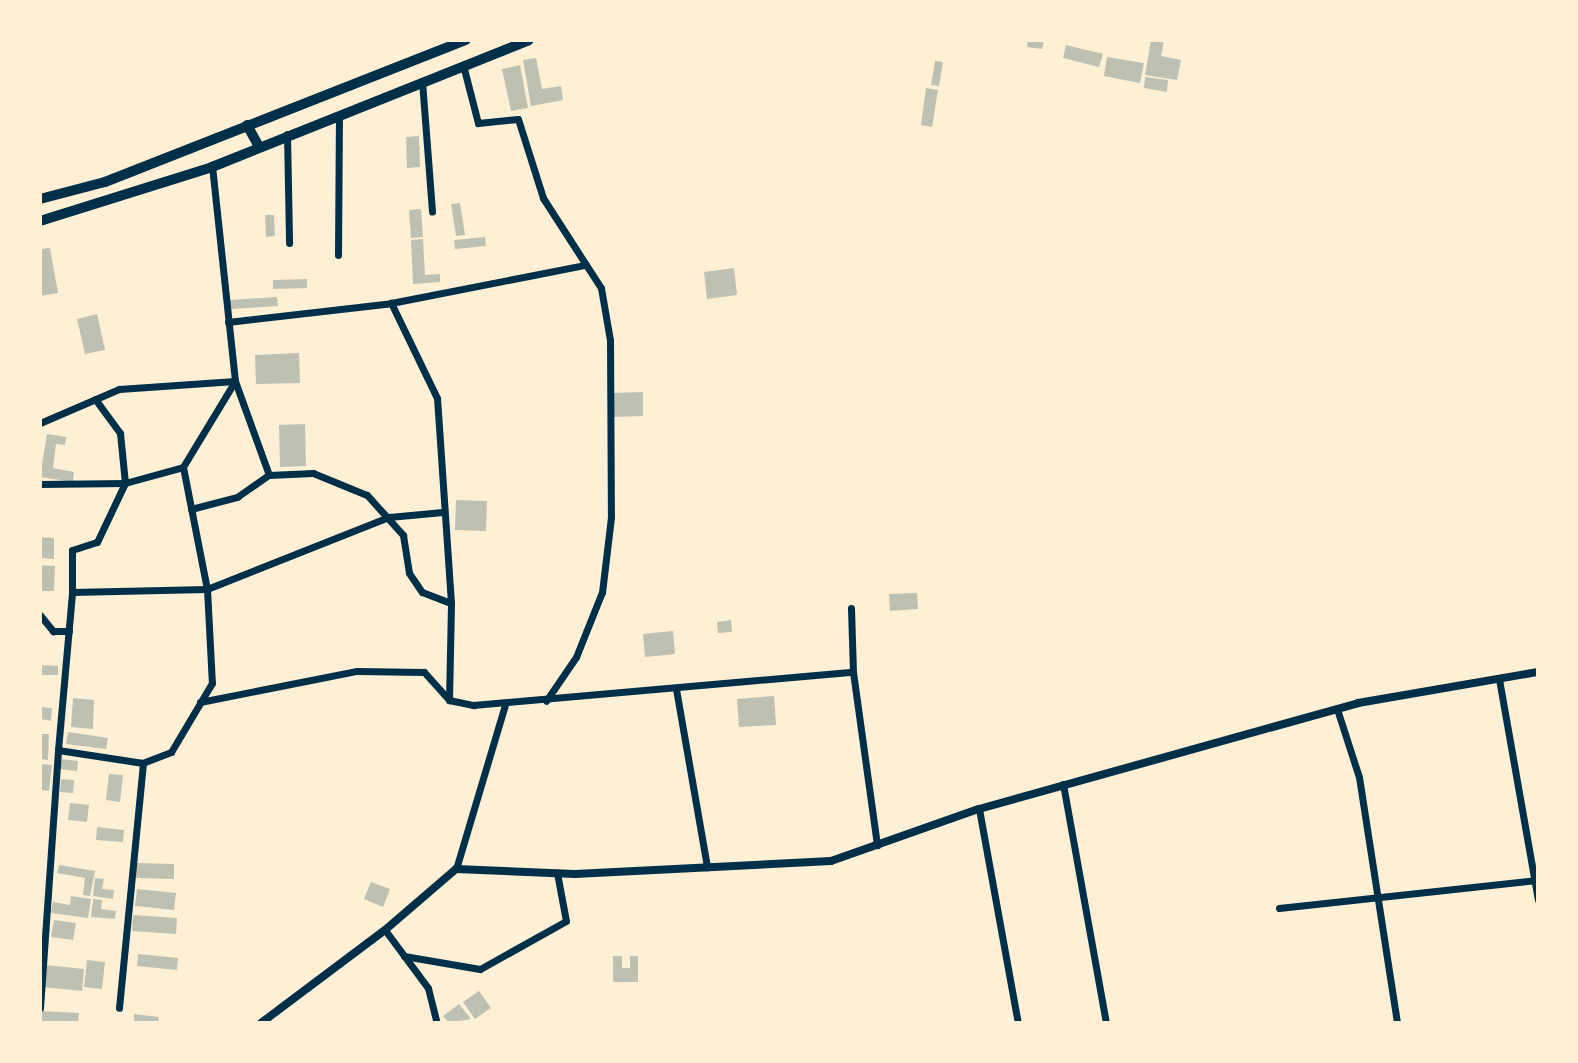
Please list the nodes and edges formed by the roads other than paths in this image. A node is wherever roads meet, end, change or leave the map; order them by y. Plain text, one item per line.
1 (466, 40) edge
2 (529, 40) edge
3 (463, 65) junction
4 (422, 79) junction
5 (339, 113) junction
6 (247, 125) junction
7 (287, 134) junction
8 (259, 147) junction
9 (212, 167) junction
10 (40, 199) edge
11 (432, 212) dead end
12 (40, 221) edge
13 (289, 243) dead end
14 (338, 255) dead end
15 (585, 265) junction
16 (391, 303) junction
17 (228, 322) junction
18 (235, 381) junction
19 (95, 399) junction
20 (40, 423) edge
21 (183, 467) junction
22 (269, 475) junction
23 (125, 483) junction
24 (40, 484) edge
25 (191, 509) junction
26 (443, 512) junction
27 (389, 517) junction
28 (207, 589) junction
29 (72, 592) junction
30 (451, 603) junction
31 (851, 608) dead end
32 (40, 615) edge
33 (69, 631) junction
34 (853, 672) junction
35 (1538, 672) edge
36 (1499, 679) junction
37 (676, 689) junction
38 (449, 700) junction
39 (546, 701) junction
40 (200, 702) junction
41 (505, 705) junction
42 (1337, 709) junction
43 (58, 750) junction
44 (143, 763) junction
45 (1063, 784) junction
46 (979, 809) junction
47 (877, 845) junction
48 (707, 867) junction
49 (456, 869) junction
50 (557, 873) junction
51 (1537, 880) edge
52 (1378, 898) junction
53 (1538, 900) edge
54 (1279, 908) dead end
55 (385, 930) junction
56 (404, 956) junction
57 (40, 1008) edge
58 (119, 1008) dead end
59 (269, 1017) junction
60 (261, 1023) edge
61 (278, 1023) edge
62 (437, 1023) edge
63 (1018, 1023) edge
64 (1106, 1023) edge
65 (1397, 1023) edge

1 - 6 main road
2 - 3 main road
3 - 4 main road
3 - 15 street
4 - 5 main road
4 - 11 street
5 - 7 main road
5 - 14 street
6 - 8 main road
6 - 10 main road
7 - 8 main road
7 - 13 street
8 - 9 main road
9 - 12 main road
9 - 17 street
15 - 16 street
15 - 39 street
16 - 17 street
16 - 26 street
17 - 18 street
18 - 19 street
18 - 21 street
18 - 22 street
19 - 20 street
19 - 23 street
21 - 23 street
21 - 25 street
22 - 25 street
22 - 27 street
23 - 24 street
23 - 29 street
25 - 28 street
26 - 27 street
26 - 30 street
27 - 28 street
27 - 30 street
28 - 29 street
28 - 40 street
29 - 33 street
30 - 38 street
31 - 34 street
32 - 33 street
33 - 43 street
34 - 37 street
34 - 47 street
35 - 36 street
36 - 42 street
36 - 51 street
37 - 39 street
37 - 48 street
38 - 40 street
38 - 41 street
39 - 41 street
40 - 44 street
41 - 49 street
42 - 45 street
42 - 52 street
43 - 44 street
43 - 57 street
44 - 58 street
45 - 46 street
45 - 64 street
46 - 47 street
46 - 63 street
47 - 48 street
48 - 50 street
49 - 50 street
49 - 55 street
50 - 56 street
51 - 52 street
51 - 53 street
52 - 54 street
52 - 65 street
55 - 56 street
55 - 59 street
56 - 62 street
59 - 60 street
59 - 61 street

